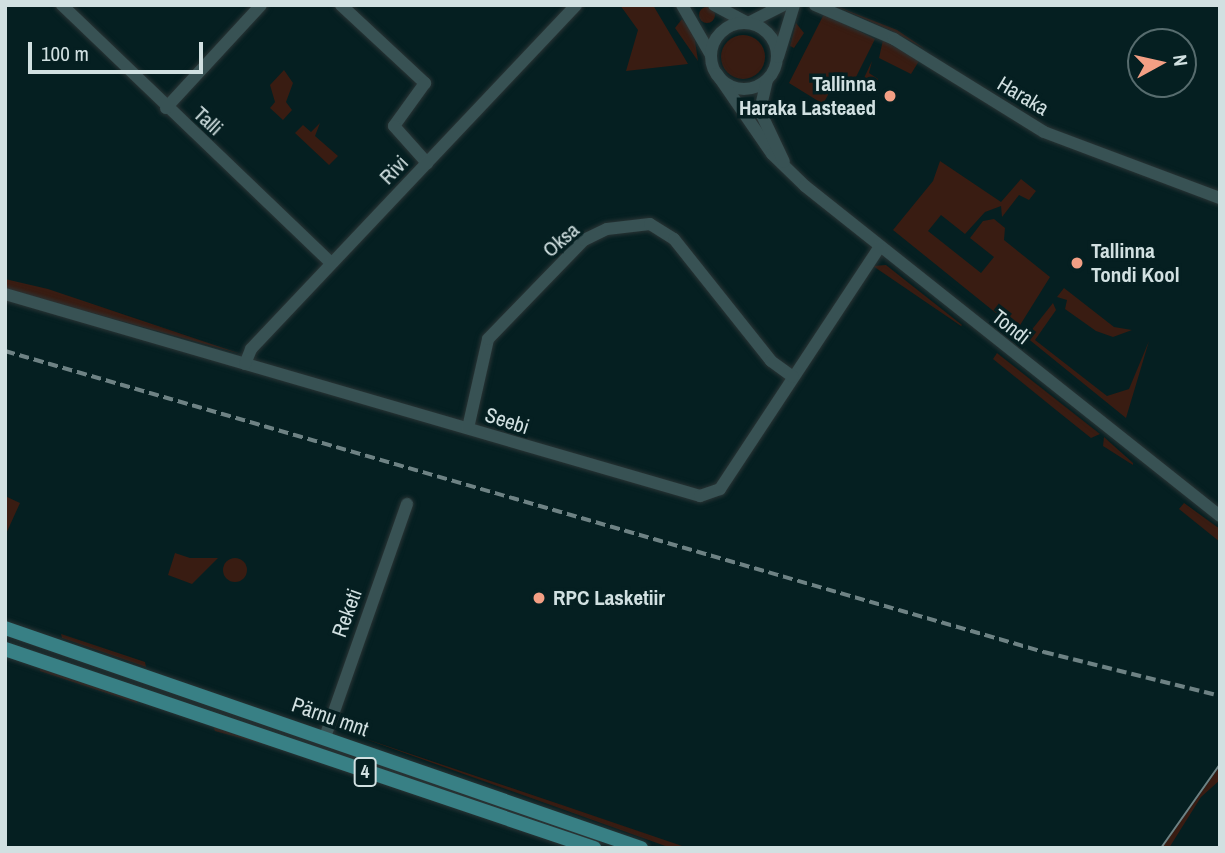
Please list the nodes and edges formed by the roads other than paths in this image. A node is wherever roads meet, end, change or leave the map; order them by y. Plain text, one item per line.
1 (62, 5) edge
2 (261, 5) edge
3 (341, 5) edge
4 (576, 5) edge
5 (682, 5) edge
6 (714, 5) edge
7 (783, 5) edge
8 (794, 5) edge
9 (815, 5) edge
10 (748, 23) junction
11 (711, 55) junction
12 (777, 61) junction
13 (717, 74) junction
14 (767, 80) junction
15 (166, 108) junction
16 (784, 162) junction
17 (427, 163) junction
18 (1220, 198) edge
19 (879, 248) junction
20 (331, 263) junction
21 (5, 294) edge
22 (245, 364) junction
23 (793, 377) junction
24 (468, 428) junction
25 (407, 504) dead end
26 (1220, 516) edge
27 (5, 628) edge
28 (5, 649) edge
29 (325, 737) junction
30 (594, 848) edge
31 (641, 848) edge

1 - 15 street, Talli
2 - 15 street
3 - 17 street
4 - 17 street, Rivi
5 - 11 street
6 - 10 street
7 - 10 street
8 - 12 street
9 - 18 street, Haraka
10 - 11 street
10 - 12 street
11 - 13 street
12 - 14 street
13 - 14 street
13 - 16 street, Tondi
14 - 16 street, Tondi
15 - 20 street, Talli
16 - 19 street, Tondi
17 - 20 street, Rivi
19 - 23 street, Seebi
19 - 26 street, Tondi
20 - 22 street, Rivi
21 - 22 street, Seebi
22 - 24 street, Seebi
23 - 24 street, Seebi
23 - 24 street, Oksa
25 - 29 street, Reketi
27 - 29 main road, Pärnu mnt / 4
28 - 30 main road, Pärnu mnt / 4
29 - 31 main road, Pärnu mnt / 4

